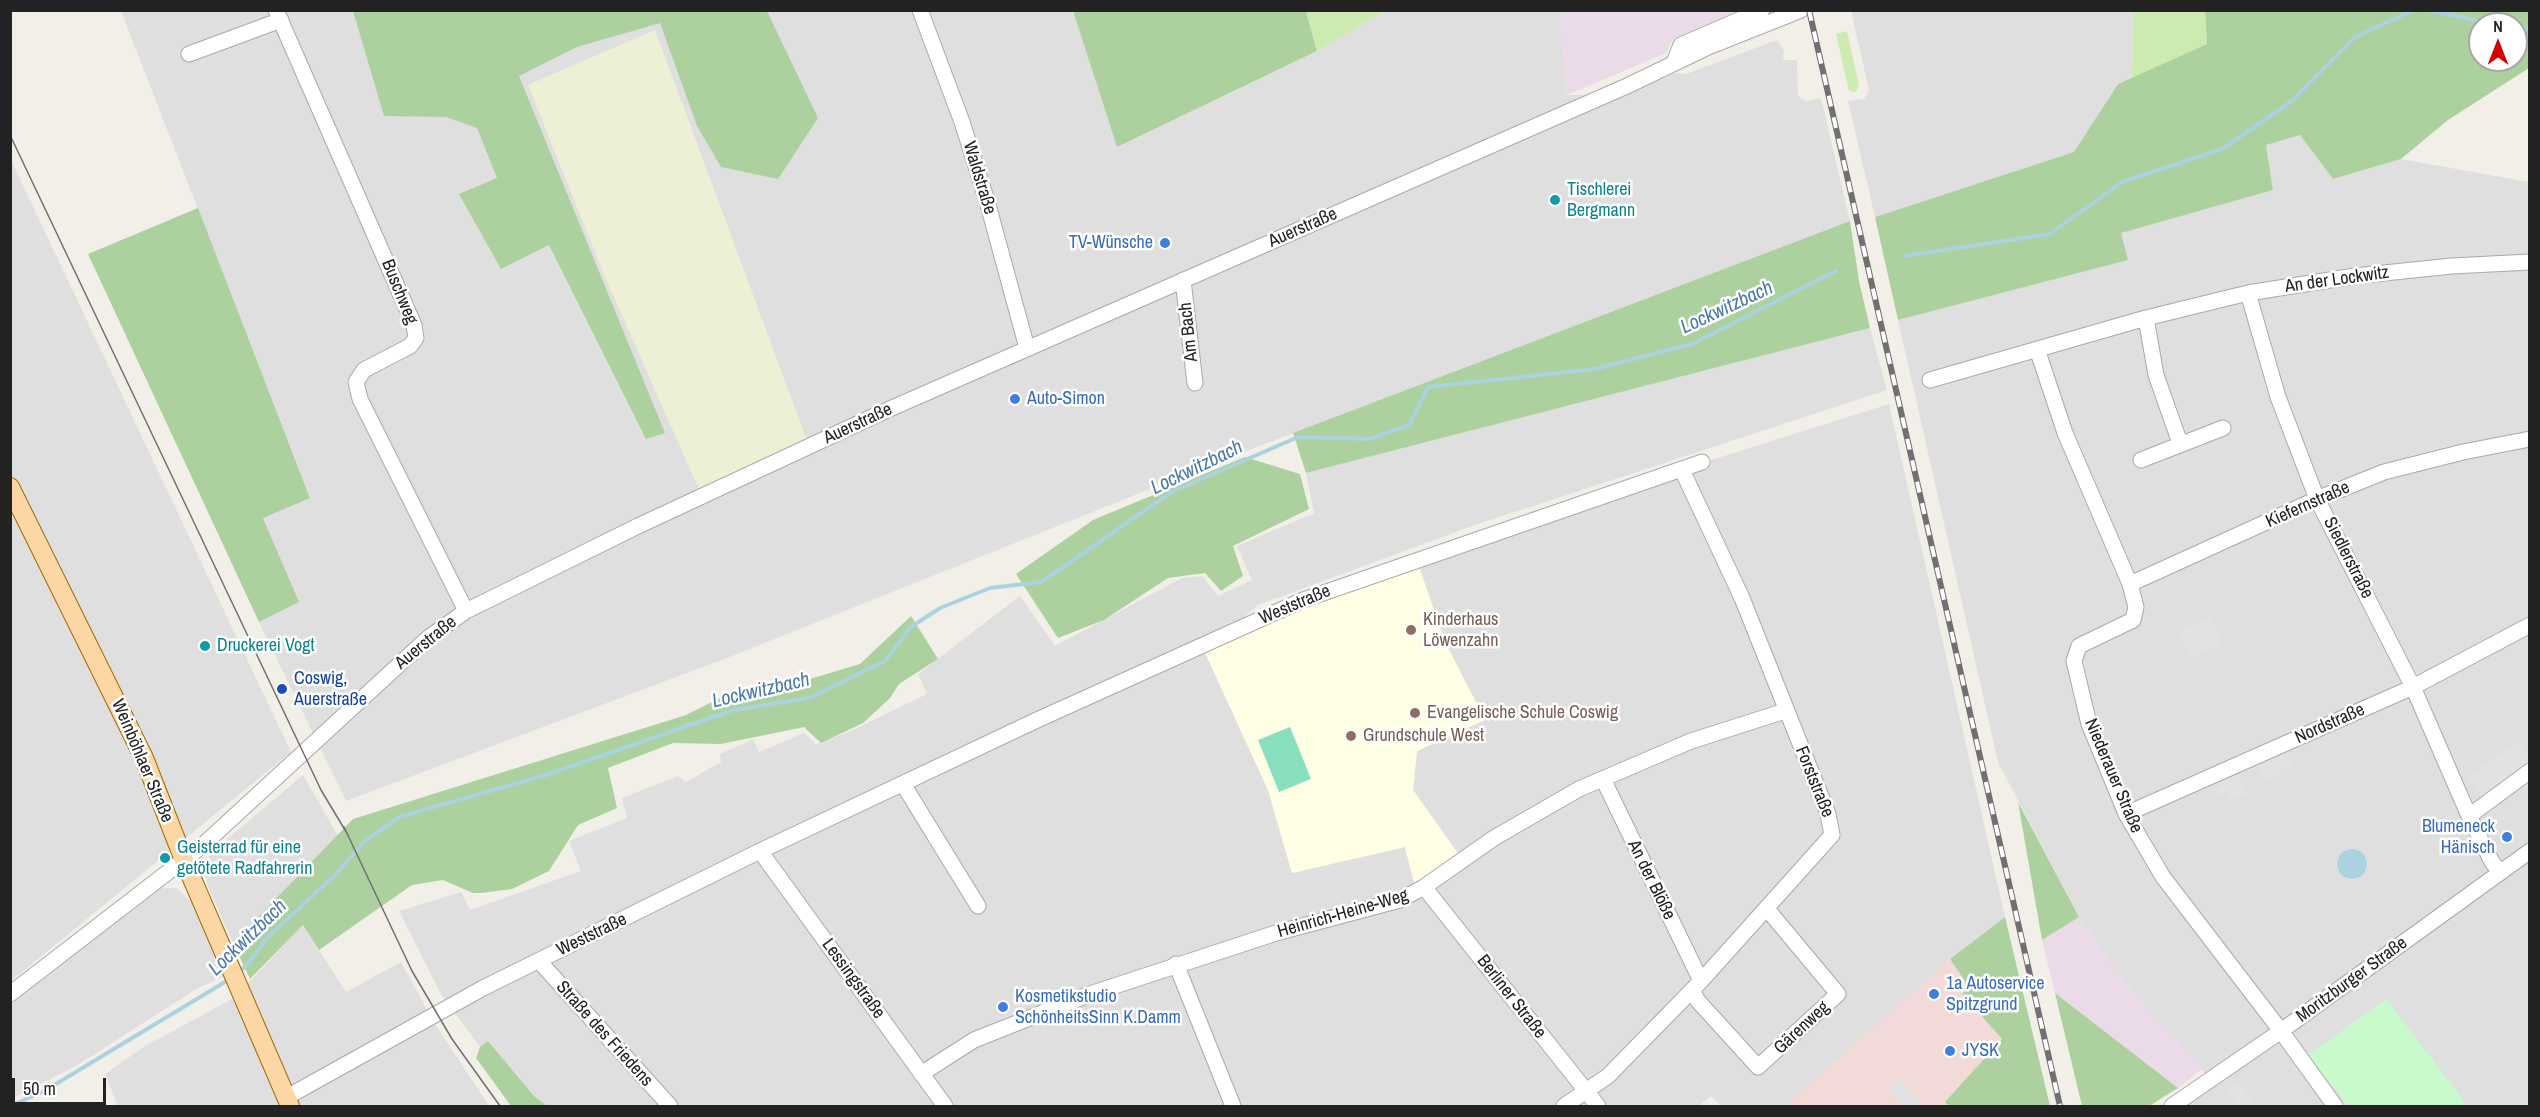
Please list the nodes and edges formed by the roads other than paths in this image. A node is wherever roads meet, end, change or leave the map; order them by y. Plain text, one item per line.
1 (920, 10) edge
2 (1762, 10) edge
3 (1801, 10) edge
4 (279, 15) edge
5 (189, 54) dead end
6 (1674, 62) junction
7 (2529, 262) edge
8 (1184, 280) junction
9 (2248, 293) junction
10 (2146, 318) junction
11 (1027, 348) junction
12 (2037, 350) junction
13 (1930, 380) dead end
14 (1195, 383) dead end
15 (2223, 428) dead end
16 (2529, 439) edge
17 (2180, 443) junction
18 (2141, 460) dead end
19 (1702, 462) dead end
20 (1682, 470) junction
21 (10, 487) edge
22 (2317, 499) junction
23 (2130, 584) junction
24 (466, 611) junction
25 (2529, 625) edge
26 (2413, 687) junction
27 (1785, 711) junction
28 (2529, 771) edge
29 (1603, 779) junction
30 (903, 784) junction
31 (2126, 814) junction
32 (2469, 816) junction
33 (760, 851) junction
34 (2529, 851) edge
35 (184, 860) junction
36 (2500, 872) junction
37 (1424, 887) junction
38 (978, 906) dead end
39 (1767, 909) junction
40 (538, 961) junction
41 (1176, 964) junction
42 (1696, 985) junction
43 (10, 993) edge
44 (2282, 1031) junction
45 (921, 1074) junction
46 (1588, 1093) junction
47 (289, 1102) edge
48 (670, 1107) edge
49 (945, 1107) edge
50 (1233, 1107) edge
51 (1564, 1107) edge
52 (1598, 1107) edge
53 (2172, 1107) edge
54 (2335, 1107) edge

1 - 11 street, Waldstraße
2 - 6 street
3 - 6 street, Auerstraße
4 - 5 street
4 - 24 street, Buschweg
6 - 8 street, Auerstraße
7 - 9 street, An der Lockwitz
8 - 11 street, Auerstraße
8 - 14 street, Am Bach
9 - 10 street, An der Lockwitz
9 - 22 street, Siedlerstraße
10 - 12 street, An der Lockwitz
10 - 17 street
11 - 24 street, Auerstraße
12 - 13 street, An der Lockwitz
12 - 23 street, Niederauer Straße
15 - 17 street
16 - 22 street, Kiefernstraße
17 - 18 street
19 - 20 street, Weststraße
20 - 27 street, Forststraße
20 - 30 street, Weststraße
21 - 35 main road, Weinböhlaer Straße
22 - 23 street, Kiefernstraße
22 - 26 street, Siedlerstraße
23 - 31 street, Niederauer Straße
24 - 35 street, Auerstraße
25 - 26 street, Nordstraße
26 - 31 street, Nordstraße
26 - 32 street, Siedlerstraße
27 - 29 street, Heinrich-Heine-Weg
27 - 39 street, Forststraße
28 - 32 street
29 - 37 street, Heinrich-Heine-Weg
29 - 42 street, An der Blöße
30 - 33 street, Weststraße
30 - 38 street
31 - 44 street, Niederauer Straße
32 - 36 street, Siedlerstraße
33 - 40 street, Weststraße
33 - 45 street, Lessingstraße
34 - 36 street, Moritzburger Straße
35 - 43 street, Auerstraße
35 - 47 main road, Weinböhlaer Straße
36 - 44 street, Moritzburger Straße
37 - 41 street, Heinrich-Heine-Weg
37 - 46 street, Berliner Straße
39 - 42 street, Forststraße
39 - 42 street, Gärenweg
40 - 47 street, Weststraße
40 - 48 street, Straße des Friedens
41 - 45 street, Heinrich-Heine-Weg
41 - 50 street
42 - 46 street, Forststraße
44 - 53 street, Moritzburger Straße
44 - 54 street, Niederauer Straße
45 - 49 street, Lessingstraße
46 - 51 street, Forststraße
46 - 52 street, Berliner Straße

